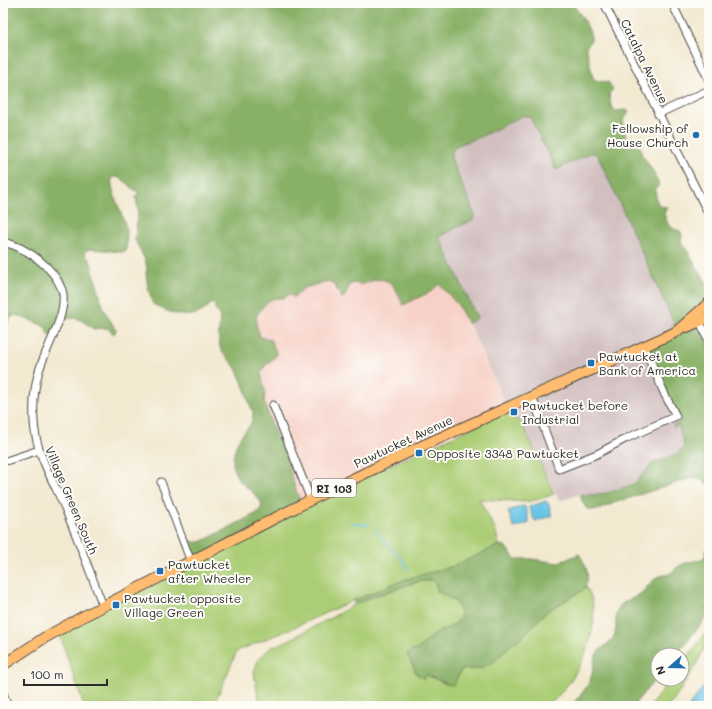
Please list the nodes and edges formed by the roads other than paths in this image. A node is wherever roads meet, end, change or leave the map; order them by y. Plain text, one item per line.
1 (604, 3) edge
2 (672, 3) edge
3 (709, 80) edge
4 (709, 90) edge
5 (658, 114) junction
6 (709, 215) edge
7 (3, 242) edge
8 (709, 303) edge
9 (702, 318) edge
10 (709, 341) edge
11 (644, 346) junction
12 (532, 396) junction
13 (273, 405) dead end
14 (39, 450) junction
15 (3, 462) edge
16 (161, 482) dead end
17 (311, 500) junction
18 (191, 562) junction
19 (103, 606) junction
20 (3, 665) edge
21 (3, 693) edge
22 (8, 706) edge

1 - 5 street, Catalpa Avenue
2 - 3 street
4 - 5 street
5 - 6 street, Catalpa Avenue
7 - 14 street, Village Green South
8 - 9 main road, RI 103
9 - 10 street
9 - 11 main road, Pawtucket Avenue / RI 103
11 - 12 main road, Pawtucket Avenue / RI 103
11 - 12 street
12 - 17 main road, Pawtucket Avenue / RI 103
13 - 17 street
14 - 15 street
14 - 19 street, Village Green South
16 - 18 street
17 - 18 main road, Pawtucket Avenue / RI 103
18 - 19 main road, Pawtucket Avenue / RI 103
19 - 20 main road, Pawtucket Avenue / RI 103
21 - 22 street

